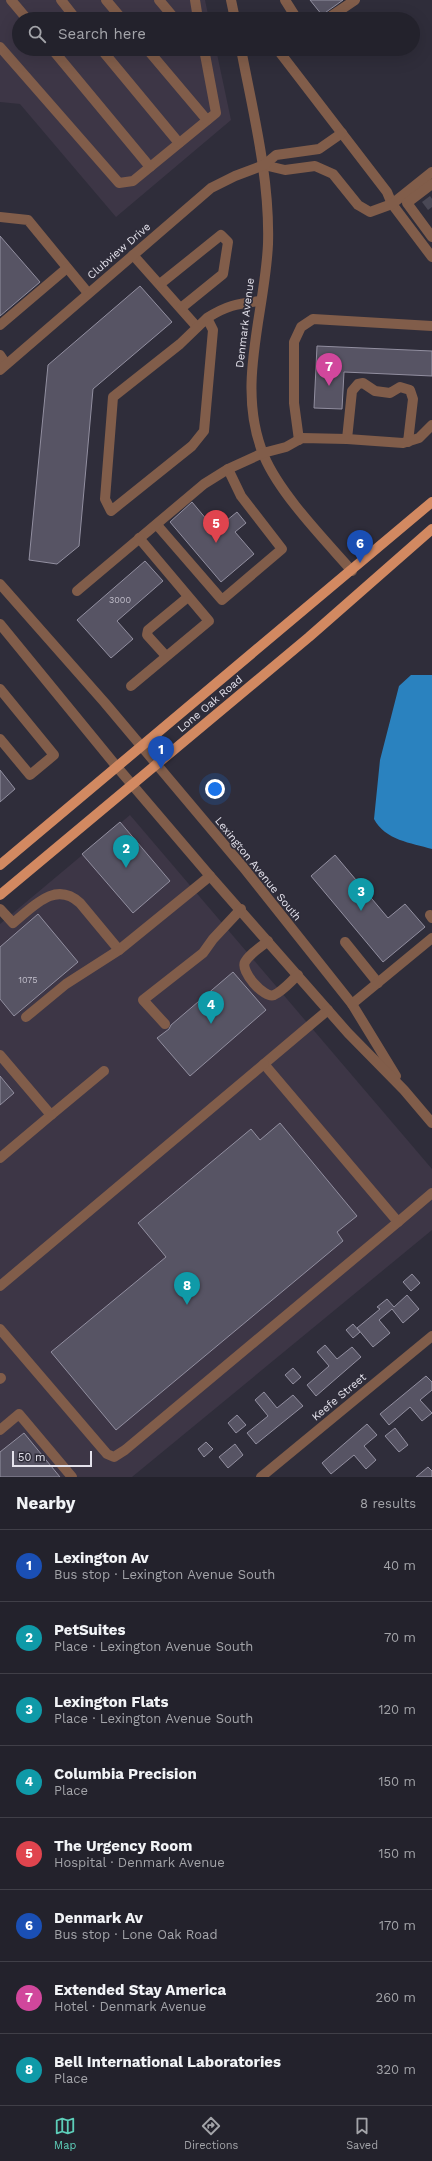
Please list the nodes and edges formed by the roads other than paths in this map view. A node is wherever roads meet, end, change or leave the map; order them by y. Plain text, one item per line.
1 (11, 0) edge
2 (61, 0) edge
3 (106, 0) edge
4 (159, 0) edge
5 (195, 0) edge
6 (231, 0) edge
7 (285, 0) edge
8 (355, 0) edge
9 (21, 12) edge
10 (70, 12) edge
11 (116, 12) edge
12 (169, 12) edge
13 (197, 12) edge
14 (234, 12) edge
15 (293, 12) edge
16 (337, 12) edge
17 (0, 47) edge
18 (58, 56) edge
19 (107, 56) edge
20 (154, 56) edge
21 (204, 56) edge
22 (242, 56) edge
23 (283, 56) edge
24 (208, 120) junction
25 (342, 133) junction
26 (179, 143) junction
27 (264, 165) junction
28 (150, 167) junction
29 (432, 172) edge
30 (432, 184) edge
31 (392, 204) junction
32 (0, 217) edge
33 (432, 237) edge
34 (133, 255) junction
35 (432, 257) edge
36 (68, 268) junction
37 (160, 284) junction
38 (88, 293) junction
39 (260, 301) junction
40 (181, 308) junction
41 (207, 318) junction
42 (0, 325) edge
43 (432, 326) edge
44 (197, 327) junction
45 (0, 355) edge
46 (3, 367) edge
47 (432, 425) edge
48 (348, 438) junction
49 (299, 440) junction
50 (408, 442) junction
51 (263, 453) junction
52 (228, 469) junction
53 (432, 502) edge
54 (157, 525) junction
55 (432, 529) edge
56 (139, 538) junction
57 (352, 571) junction
58 (0, 584) edge
59 (77, 591) dead end
60 (188, 597) junction
61 (0, 624) edge
62 (166, 656) junction
63 (131, 686) dead end
64 (0, 689) edge
65 (0, 739) edge
66 (142, 747) junction
67 (156, 764) junction
68 (117, 767) junction
69 (132, 784) junction
70 (0, 865) edge
71 (210, 876) junction
72 (0, 895) edge
73 (0, 908) edge
74 (241, 909) junction
75 (432, 938) edge
76 (268, 941) junction
77 (344, 942) dead end
78 (119, 950) junction
79 (298, 975) junction
80 (378, 983) junction
81 (352, 1004) junction
82 (328, 1010) junction
83 (26, 1017) dead end
84 (165, 1024) dead end
85 (0, 1055) edge
86 (264, 1064) junction
87 (104, 1071) dead end
88 (404, 1090) junction
89 (51, 1115) junction
90 (431, 1121) edge
91 (0, 1158) edge
92 (432, 1193) edge
93 (398, 1222) junction
94 (0, 1286) edge
95 (0, 1329) edge
96 (432, 1336) edge
97 (0, 1430) edge
98 (72, 1477) edge
99 (261, 1477) edge

1 - 9 street
2 - 10 street
3 - 11 street
4 - 12 street
5 - 13 street
6 - 14 street
7 - 15 street
8 - 16 street
17 - 28 street
18 - 28 street
19 - 26 street
20 - 24 street
21 - 24 street
22 - 27 street, Denmark Avenue
23 - 25 street
24 - 26 street
25 - 27 street, Clubview Drive
25 - 31 street
26 - 28 street
27 - 31 street
27 - 34 street, Clubview Drive
27 - 39 street, Denmark Avenue
29 - 31 street
30 - 33 street
31 - 35 street
32 - 36 street
34 - 37 street
34 - 38 street, Clubview Drive
36 - 38 street
36 - 42 street
37 - 40 street
37 - 40 street
38 - 46 street, Clubview Drive
39 - 41 street
39 - 51 street, Denmark Avenue
40 - 44 street
41 - 44 street
41 - 44 street
43 - 49 street
45 - 46 street
47 - 50 street
48 - 49 street
48 - 50 street
48 - 50 street
49 - 51 street
51 - 52 street
51 - 57 street, Denmark Avenue
52 - 54 street
52 - 54 street
53 - 57 main road, Lone Oak Road
54 - 56 street
55 - 67 main road, Lone Oak Road
56 - 59 street
56 - 60 street
57 - 66 main road, Lone Oak Road
58 - 66 street, Lexington Avenue South
60 - 62 street
60 - 62 street
61 - 68 street, Lexington Avenue South
62 - 63 street
64 - 65 street
66 - 67 street, Lexington Avenue South
66 - 68 main road, Lone Oak Road
67 - 69 main road, Lone Oak Road
67 - 81 street, Lexington Avenue South
68 - 69 street, Lexington Avenue South
68 - 70 main road, Lone Oak Road
69 - 71 street, Lexington Avenue South
69 - 72 main road, Lone Oak Road
71 - 74 street, Lexington Avenue South
71 - 78 street
73 - 78 street
74 - 76 street, Lexington Avenue South
74 - 84 street
75 - 80 street
76 - 79 street, Lexington Avenue South
76 - 79 street
77 - 80 street
78 - 83 street
79 - 82 street, Lexington Avenue South
80 - 81 street
81 - 88 street, Lexington Avenue South
82 - 86 street
82 - 88 street, Lexington Avenue South
85 - 89 street
86 - 93 street
86 - 94 street
87 - 89 street
88 - 90 street, Lexington Avenue South
89 - 91 street
92 - 93 street
93 - 95 street
96 - 99 street, Keefe Street
97 - 98 street

